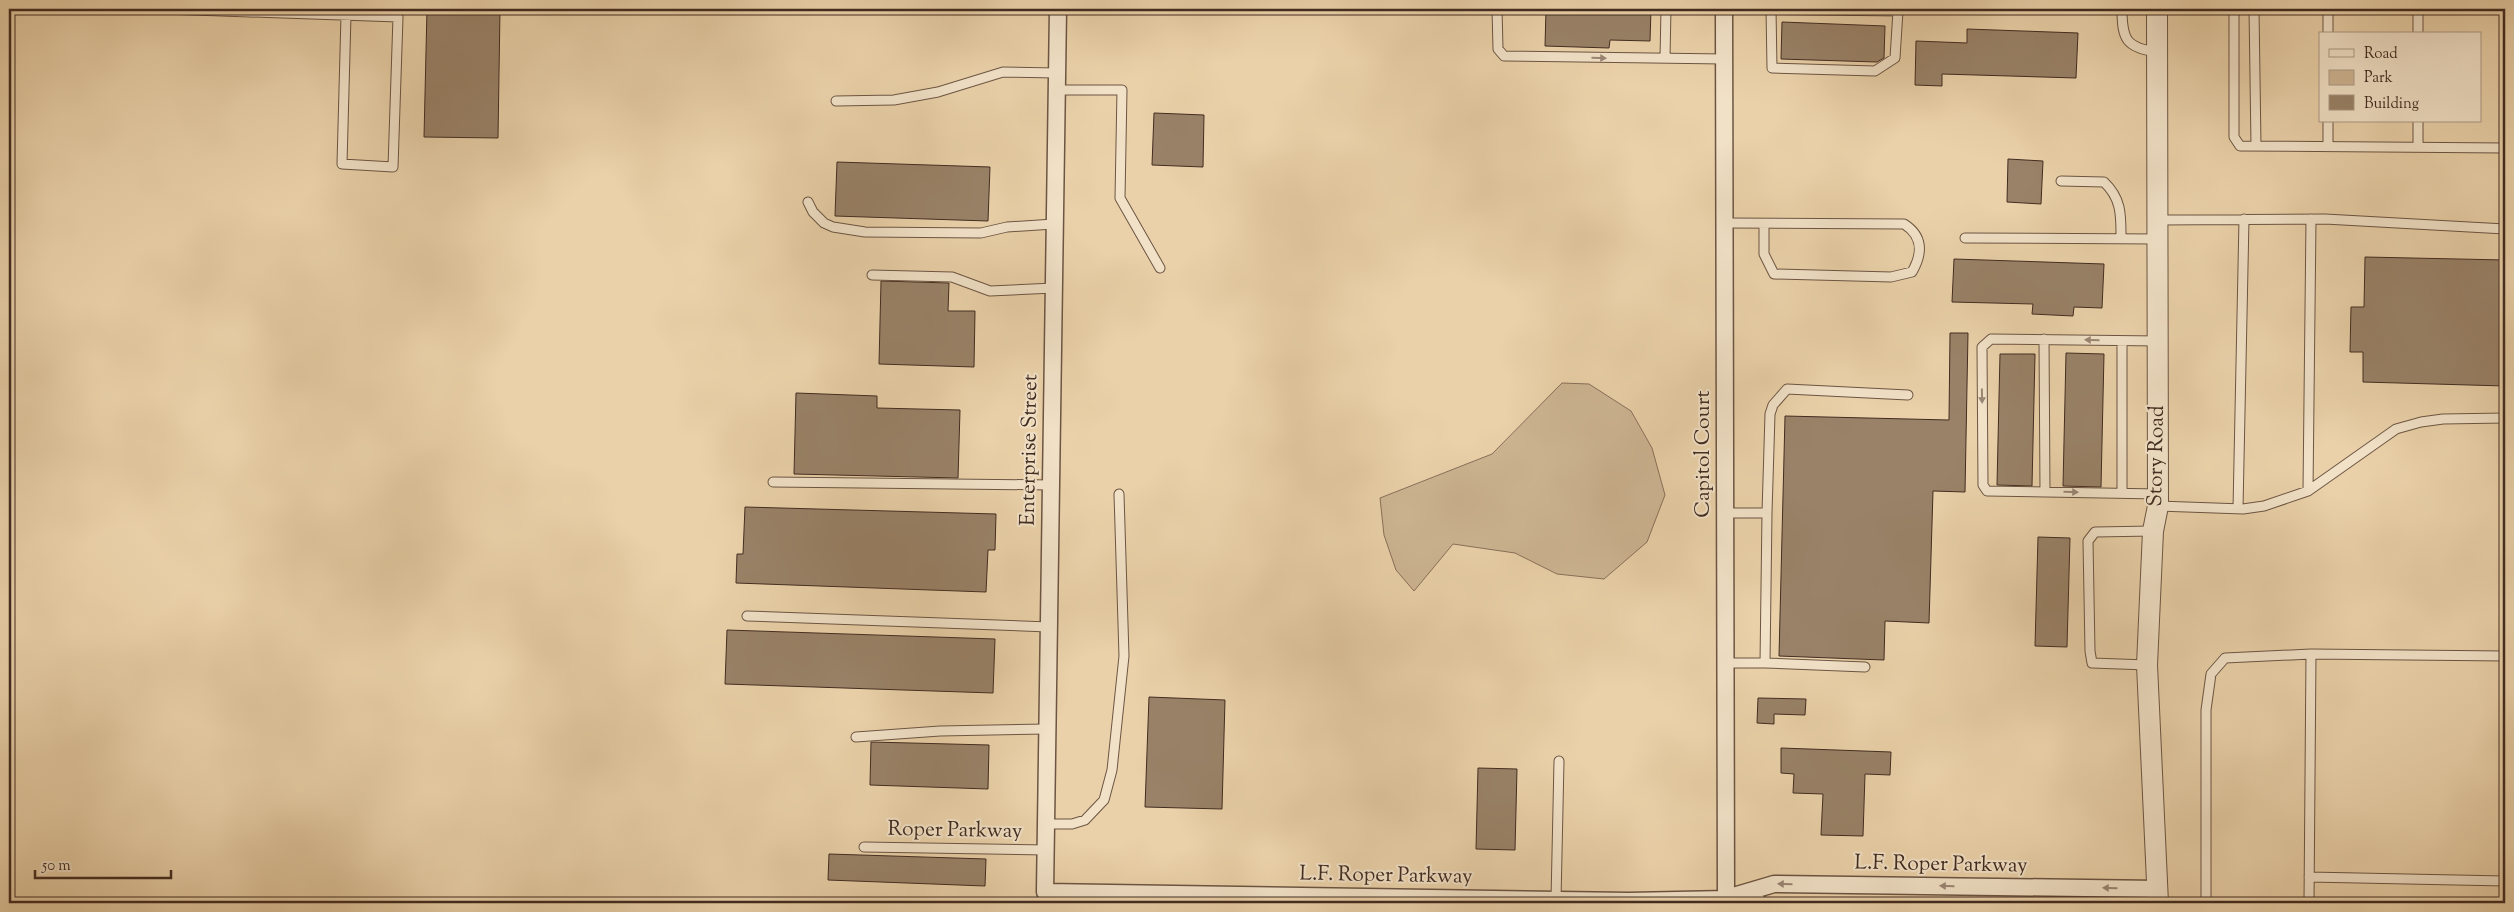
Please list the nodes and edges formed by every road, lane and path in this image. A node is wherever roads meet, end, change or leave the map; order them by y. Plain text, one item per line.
1 (165, 9) edge
2 (1058, 9) edge
3 (1497, 9) edge
4 (1666, 9) edge
5 (1726, 9) edge
6 (1771, 9) edge
7 (2122, 9) edge
8 (2158, 9) edge
9 (2234, 9) edge
10 (2254, 9) edge
11 (2328, 9) edge
12 (2418, 9) edge
13 (267, 10) edge
14 (1898, 10) edge
15 (346, 12) edge
16 (2328, 32) edge
17 (2418, 32) edge
18 (2158, 52) junction
19 (1665, 58) junction
20 (1724, 59) junction
21 (1057, 73) junction
22 (1057, 90) junction
23 (836, 101) dead end
24 (2328, 122) edge
25 (2418, 122) edge
26 (2256, 146) junction
27 (2328, 146) junction
28 (2418, 147) junction
29 (2505, 148) edge
30 (2061, 181) dead end
31 (808, 202) dead end
32 (2244, 219) junction
33 (2311, 219) junction
34 (1725, 223) junction
35 (1054, 224) junction
36 (1764, 224) junction
37 (2505, 229) edge
38 (2158, 230) junction
39 (1965, 238) dead end
40 (2121, 239) junction
41 (1160, 268) dead end
42 (872, 275) dead end
43 (1054, 288) junction
44 (2044, 339) junction
45 (2122, 341) junction
46 (2158, 341) junction
47 (1908, 394) dead end
48 (2505, 418) edge
49 (773, 482) dead end
50 (1051, 485) junction
51 (2308, 491) junction
52 (2045, 492) junction
53 (2122, 493) junction
54 (1119, 494) dead end
55 (2158, 500) junction
56 (2238, 509) junction
57 (1725, 513) junction
58 (1767, 513) junction
59 (2152, 530) junction
60 (747, 616) dead end
61 (1049, 627) junction
62 (2311, 654) junction
63 (2505, 656) edge
64 (1725, 663) junction
65 (1765, 663) junction
66 (2147, 666) junction
67 (1864, 667) dead end
68 (1047, 729) junction
69 (856, 737) dead end
70 (1559, 761) dead end
71 (1046, 824) junction
72 (864, 847) dead end
73 (1046, 850) junction
74 (2309, 877) junction
75 (2505, 881) edge
76 (1051, 896) edge
77 (2158, 896) edge
78 (1158, 898) edge
79 (1726, 899) junction
80 (1331, 900) edge
81 (1556, 900) junction
82 (1529, 901) edge
83 (1654, 902) edge
84 (1759, 903) edge
85 (2206, 903) edge
86 (2309, 903) edge

1 - 13 lane
2 - 21 street, Enterprise Street
3 -> 19 lane
4 - 19 lane
5 - 6 lane
5 - 20 street, Capitol Court
6 - 14 lane
6 - 14 lane
7 - 18 lane
8 - 18 street, Story Road
9 - 26 lane
10 - 26 lane
11 - 16 lane
12 - 17 lane
13 - 15 lane
15 - 15 lane
18 - 38 street, Story Road
19 - 20 lane
20 - 34 street, Capitol Court
21 - 22 street, Enterprise Street
21 - 23 lane
22 - 35 street, Enterprise Street
22 - 41 lane
24 - 27 lane
25 - 28 lane
26 - 27 lane
27 - 28 lane
28 - 29 lane
30 - 40 lane
31 - 35 lane
32 - 33 lane
32 - 38 lane
32 - 56 lane
33 - 37 lane
33 - 51 lane
34 - 36 lane
34 - 57 street, Capitol Court
35 - 43 street, Enterprise Street
36 - 36 lane
38 - 40 lane
38 - 46 street, Story Road
39 - 40 lane
42 - 43 lane
43 - 50 street, Enterprise Street
45 -> 44 lane
44 - 52 lane
44 -> 52 lane
45 - 46 lane
45 - 53 lane
46 - 55 street, Story Road
47 - 58 lane
48 - 51 lane
49 - 50 lane
50 - 61 street, Enterprise Street
51 - 56 lane
52 -> 53 lane
53 - 55 lane
54 - 71 lane
55 - 56 lane
55 - 59 street, Story Road
57 - 58 lane
57 - 64 street, Capitol Court
58 - 65 lane
59 - 66 street, Story Road
59 - 66 lane
60 - 61 lane
61 - 68 street, Enterprise Street
62 - 63 lane
62 - 74 lane
62 - 85 lane
64 - 65 lane
64 - 79 street, Capitol Court
65 - 67 lane
66 - 77 street, Story Road
68 - 69 lane
68 - 71 street, Enterprise Street
70 - 81 lane
71 - 73 street, Enterprise Street
72 - 73 lane, Roper Parkway
73 - 76 street, Enterprise Street
74 - 75 lane
74 - 86 lane
76 - 78 street, L.F. Roper Parkway
77 -> 79 street, L.F. Roper Parkway
78 - 80 street, L.F. Roper Parkway
79 - 83 street, L.F. Roper Parkway
79 - 84 street, L.F. Roper Parkway
80 - 82 street, L.F. Roper Parkway
81 - 82 street, L.F. Roper Parkway
81 - 83 street, L.F. Roper Parkway

